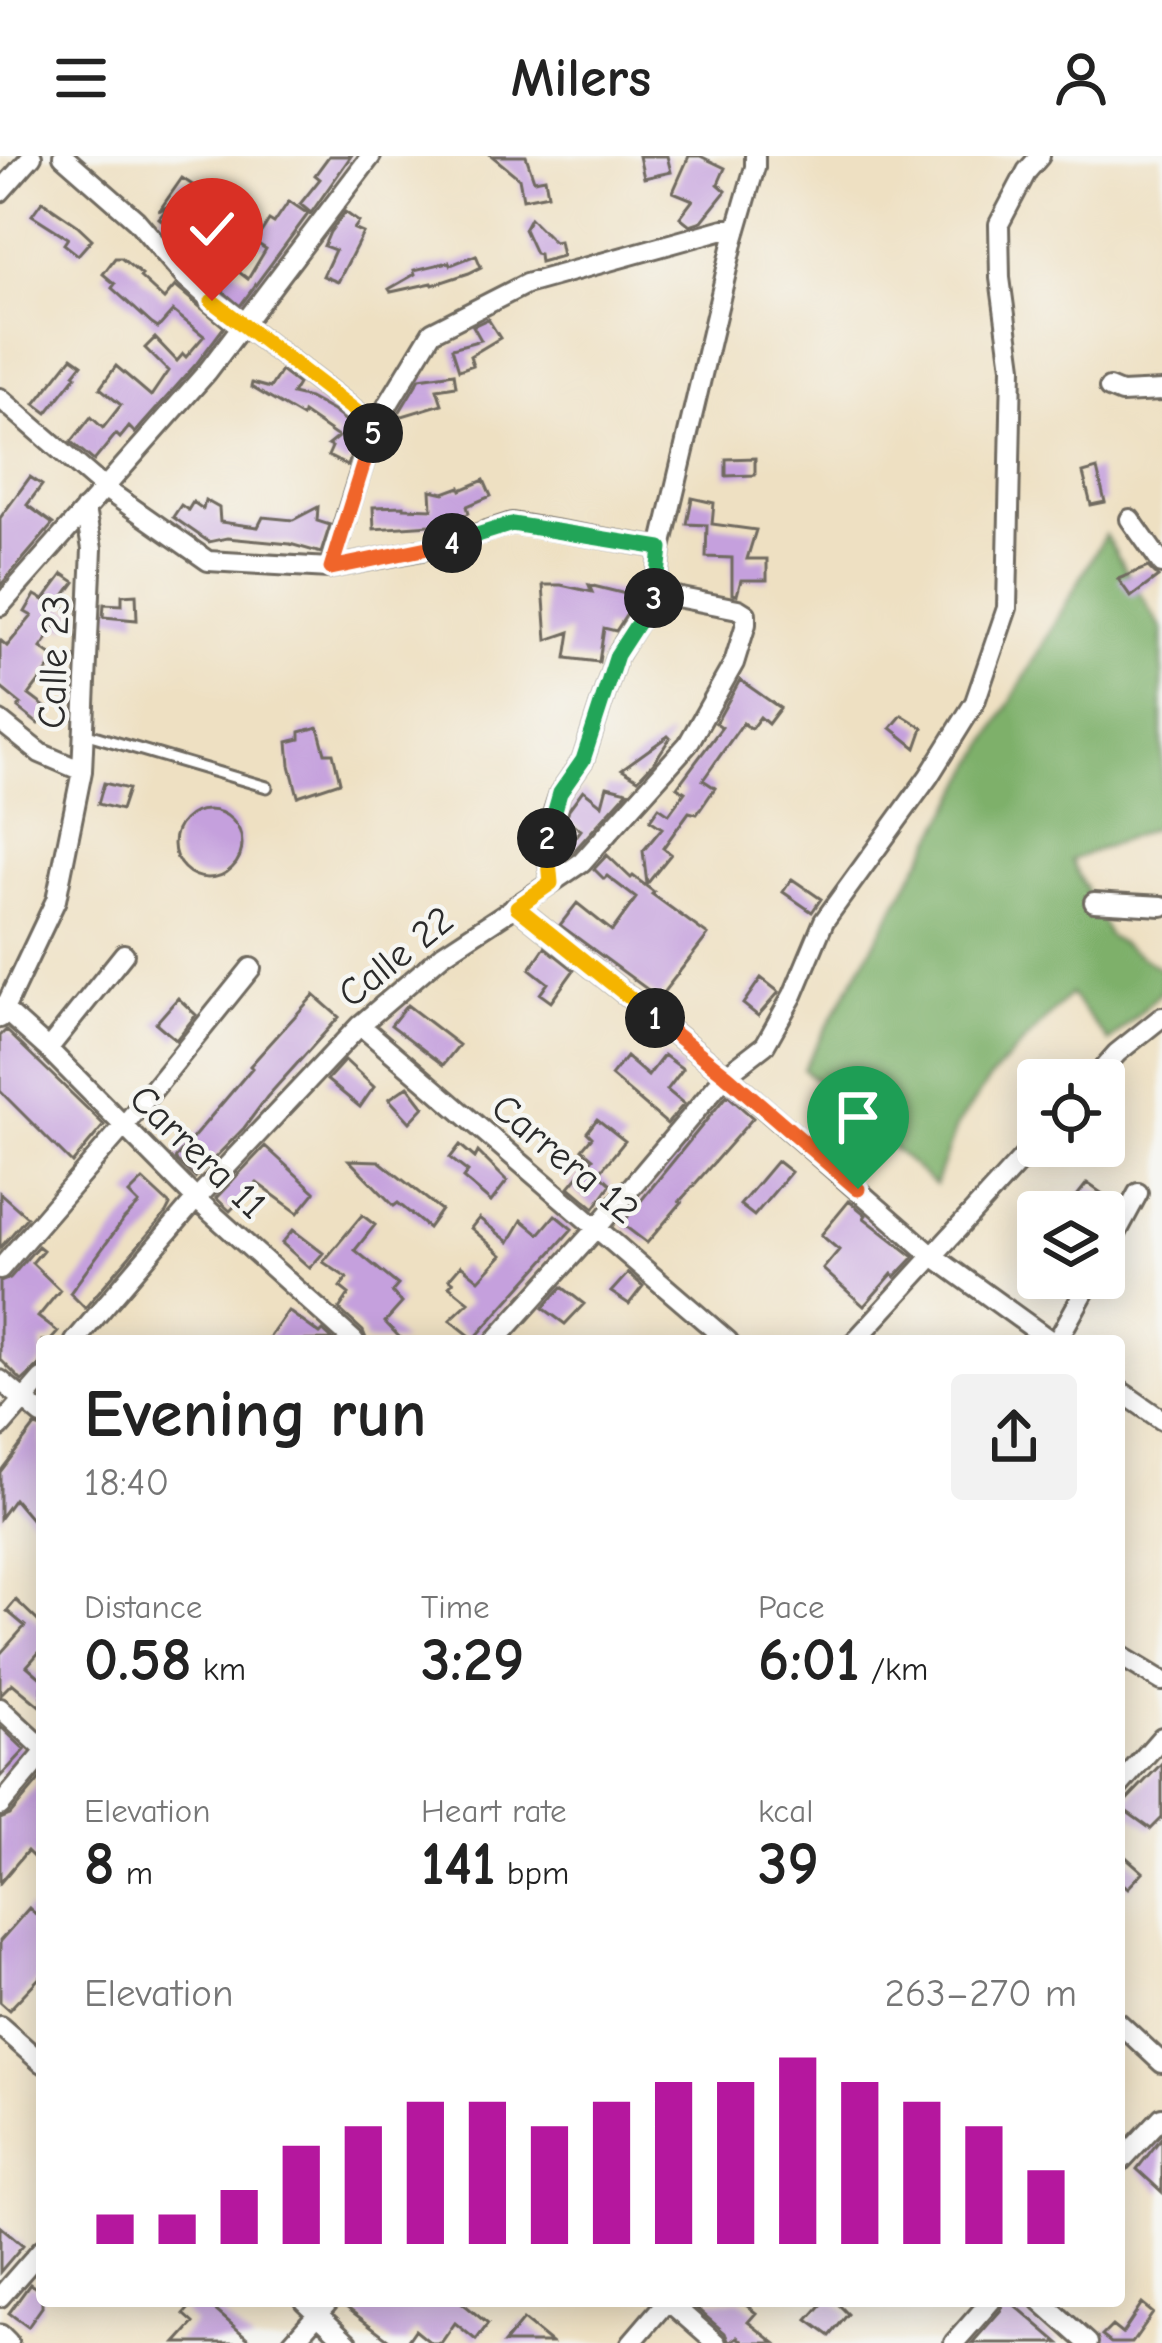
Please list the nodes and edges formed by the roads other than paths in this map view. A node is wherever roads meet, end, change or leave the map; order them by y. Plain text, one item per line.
1 (32, 156) edge
2 (63, 156) edge
3 (371, 156) edge
4 (755, 156) edge
5 (1040, 156) edge
6 (0, 192) edge
7 (737, 229) junction
8 (244, 324) junction
9 (1109, 388) dead end
10 (1162, 391) edge
11 (0, 398) edge
12 (375, 426) junction
13 (104, 488) junction
14 (85, 509) junction
15 (1130, 519) dead end
16 (661, 548) junction
17 (1162, 564) edge
18 (331, 568) junction
19 (656, 593) junction
20 (0, 606) edge
21 (0, 721) edge
22 (84, 733) junction
23 (82, 771) junction
24 (268, 787) dead end
25 (551, 883) junction
26 (1094, 902) dead end
27 (1162, 906) edge
28 (517, 907) junction
29 (124, 954) dead end
30 (251, 968) dead end
31 (2, 1012) edge
32 (1162, 1017) edge
33 (360, 1025) junction
34 (48, 1049) junction
35 (1112, 1059) edge
36 (726, 1075) junction
37 (123, 1127) junction
38 (1017, 1164) edge
39 (1138, 1193) dead end
40 (196, 1199) junction
41 (1125, 1217) edge
42 (596, 1229) junction
43 (933, 1256) junction
44 (0, 1269) edge
45 (1079, 1299) edge
46 (80, 1335) edge
47 (346, 1335) edge
48 (500, 1335) edge
49 (721, 1335) edge
50 (861, 1335) edge
51 (1045, 1335) edge
52 (1058, 1335) edge
53 (0, 1380) edge
54 (36, 1386) edge
55 (1125, 1394) edge
56 (23, 1401) junction
57 (36, 1410) edge
58 (1162, 1420) edge
59 (0, 1427) edge
60 (1125, 1658) edge
61 (1162, 1681) edge
62 (0, 1708) edge
63 (1162, 1737) edge
64 (36, 1745) edge
65 (36, 1759) edge
66 (1125, 1776) edge
67 (0, 1806) edge
68 (0, 2026) edge
69 (1125, 2029) edge
70 (36, 2058) edge
71 (1162, 2063) edge
72 (1162, 2117) edge
73 (1125, 2157) edge
74 (36, 2256) edge
75 (0, 2297) edge
76 (316, 2307) edge
77 (319, 2307) edge
78 (663, 2307) edge
79 (675, 2307) edge
80 (987, 2307) edge
81 (1048, 2307) edge
82 (0, 2336) edge
83 (7, 2343) edge
84 (292, 2343) edge
85 (348, 2343) edge
86 (631, 2343) edge
87 (716, 2343) edge
88 (954, 2343) edge
89 (1088, 2343) edge

1 - 6 street
2 - 8 street
3 - 8 street
4 - 7 street
5 - 36 street
7 - 12 street
7 - 16 street
8 - 12 street
8 - 13 street
9 - 10 street
11 - 13 street
12 - 18 street
13 - 14 street
13 - 18 street
14 - 20 street
14 - 22 street, Calle 23
15 - 17 street
16 - 18 street
16 - 19 street
19 - 25 street
19 - 25 street, Calle 22
21 - 23 street
22 - 23 street, Calle 23
22 - 24 lane
23 - 31 street, Calle 23
25 - 28 street, Calle 22
26 - 27 street
28 - 33 street, Calle 22
28 - 36 street
29 - 34 street
30 - 37 street
31 - 34 street, Carrera 11
32 - 35 street
33 - 40 street, Calle 22
33 - 42 street, Carrera 12
34 - 37 street, Carrera 11
36 - 42 street
36 - 43 street
37 - 40 street, Carrera 11
37 - 44 street
38 - 43 street
39 - 41 street
40 - 46 street, Calle 22
40 - 47 street, Carrera 11
42 - 48 street
42 - 49 street, Carrera 12
43 - 50 street
43 - 51 street
45 - 52 street
53 - 56 street
54 - 56 street
55 - 58 street
56 - 57 street
56 - 59 street
60 - 61 street
62 - 64 street
63 - 66 street
65 - 67 street
68 - 70 street
69 - 71 street
72 - 73 street
74 - 75 street
76 - 84 street
77 - 85 street
78 - 86 street
79 - 87 street
80 - 88 street
81 - 89 street
82 - 83 street

